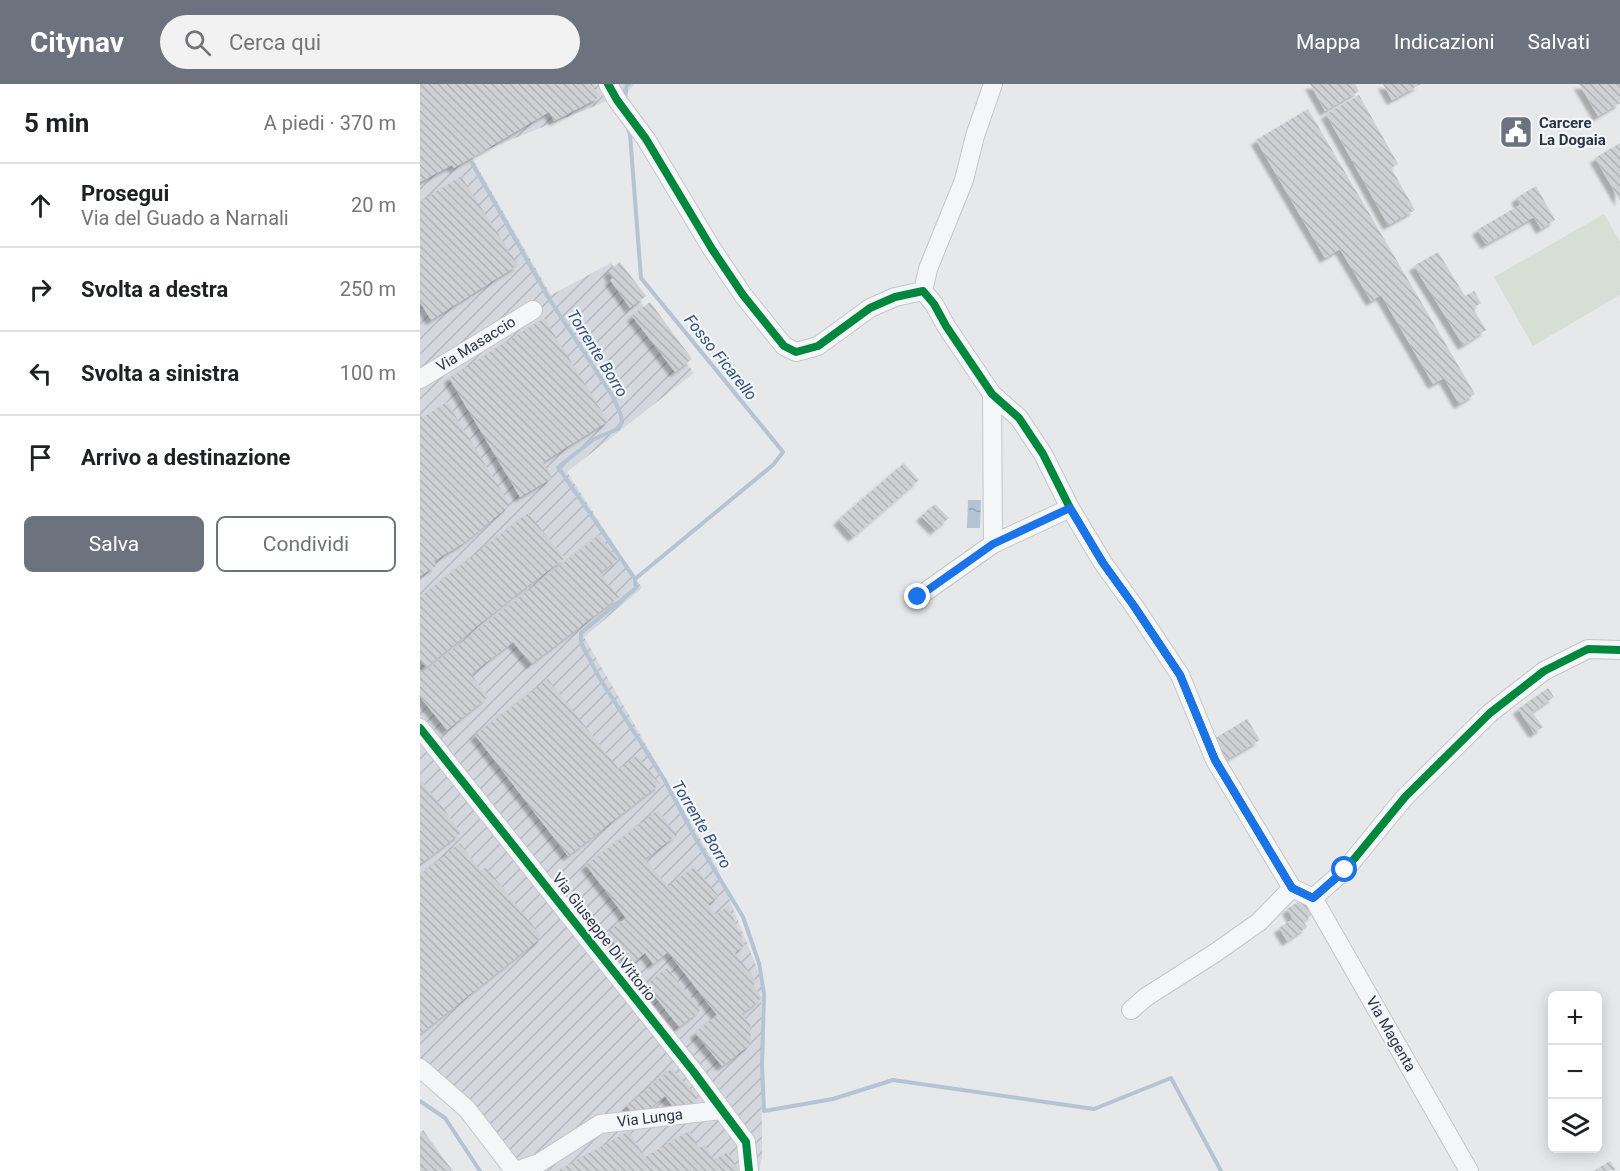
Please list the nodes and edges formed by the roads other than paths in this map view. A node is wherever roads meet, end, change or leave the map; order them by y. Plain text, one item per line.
1 (608, 84) edge
2 (993, 84) edge
3 (923, 291) junction
4 (533, 309) dead end
5 (420, 379) edge
6 (992, 394) junction
7 (1070, 508) junction
8 (993, 544) junction
9 (918, 597) dead end
10 (1620, 650) edge
11 (420, 728) edge
12 (1292, 888) junction
13 (1313, 898) junction
14 (1131, 1010) dead end
15 (420, 1068) edge
16 (721, 1110) junction
17 (749, 1171) edge
18 (1469, 1171) edge

1 - 3 street
2 - 3 street
3 - 6 street
4 - 5 street, Via Masaccio
6 - 7 street
6 - 8 street
7 - 8 street
7 - 12 street
8 - 9 street
10 - 13 street
11 - 16 street, Via Giuseppe Di Vittorio
12 - 13 street
12 - 14 street
13 - 18 street, Via Magenta
15 - 16 street, Via Lunga
16 - 17 street, Via Giuseppe Di Vittorio

